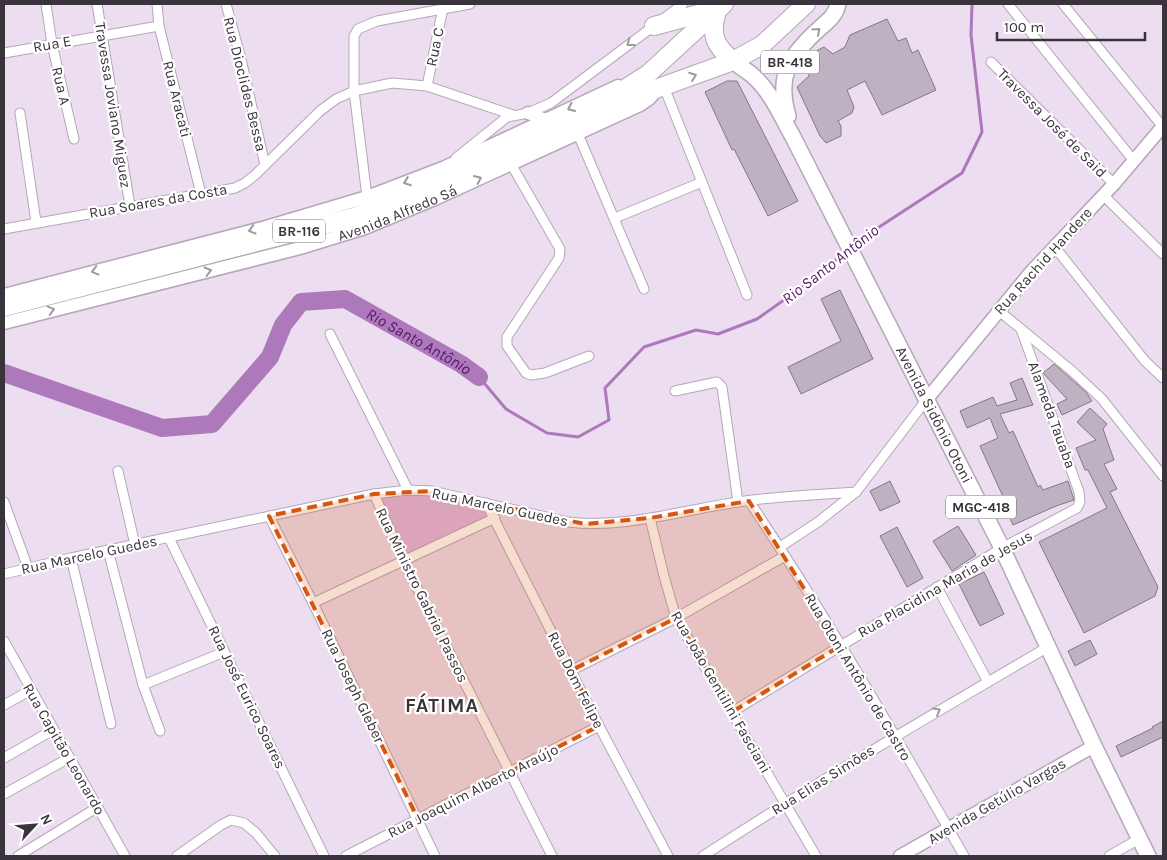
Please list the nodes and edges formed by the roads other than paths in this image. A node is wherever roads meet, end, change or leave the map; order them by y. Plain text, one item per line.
1 (46, 4) edge
2 (97, 4) edge
3 (157, 4) edge
4 (226, 4) edge
5 (470, 4) edge
6 (683, 4) edge
7 (838, 4) edge
8 (1008, 4) edge
9 (1063, 4) edge
10 (808, 5) edge
11 (443, 8) junction
12 (720, 8) edge
13 (159, 26) junction
14 (654, 26) junction
15 (102, 36) junction
16 (52, 44) junction
17 (4, 52) edge
18 (733, 61) junction
19 (991, 62) dead end
20 (648, 74) junction
21 (427, 86) junction
22 (660, 88) junction
23 (354, 91) junction
24 (20, 113) dead end
25 (528, 113) junction
26 (513, 115) junction
27 (581, 116) junction
28 (546, 120) junction
29 (1163, 127) edge
30 (578, 134) junction
31 (793, 137) junction
32 (74, 139) dead end
33 (1134, 160) junction
34 (511, 164) junction
35 (265, 165) junction
36 (445, 167) junction
37 (702, 182) junction
38 (1114, 184) junction
39 (201, 194) junction
40 (1103, 195) junction
41 (367, 197) junction
42 (130, 206) junction
43 (615, 218) junction
44 (36, 222) junction
45 (4, 229) edge
46 (1054, 246) junction
47 (1163, 254) edge
48 (861, 273) joint
49 (644, 289) dead end
50 (4, 295) edge
51 (747, 295) dead end
52 (4, 307) edge
53 (998, 310) junction
54 (4, 323) edge
55 (1021, 329) junction
56 (330, 334) dead end
57 (589, 356) dead end
58 (1163, 378) edge
59 (675, 390) dead end
60 (927, 399) junction
61 (118, 471) dead end
62 (1163, 476) edge
63 (408, 490) junction
64 (856, 492) junction
65 (374, 494) junction
66 (749, 501) junction
67 (4, 502) edge
68 (738, 502) junction
69 (1080, 502) joint
70 (486, 503) junction
71 (269, 516) junction
72 (495, 518) junction
73 (650, 518) junction
74 (169, 538) junction
75 (135, 545) junction
76 (780, 547) junction
77 (1002, 548) junction
78 (108, 550) junction
79 (785, 556) junction
80 (71, 558) junction
81 (403, 560) junction
82 (28, 568) junction
83 (4, 574) edge
84 (937, 587) junction
85 (313, 602) junction
86 (676, 618) junction
87 (4, 641) edge
88 (840, 646) junction
89 (1048, 647) junction
90 (224, 652) junction
91 (572, 670) junction
92 (988, 682) junction
93 (143, 685) junction
94 (31, 690) junction
95 (4, 705) edge
96 (732, 712) junction
97 (111, 724) dead end
98 (600, 726) junction
99 (53, 730) junction
100 (160, 731) dead end
101 (895, 735) junction
102 (1094, 746) junction
103 (4, 758) edge
104 (69, 758) junction
105 (510, 772) junction
106 (4, 794) edge
107 (784, 803) junction
108 (98, 807) junction
109 (418, 820) junction
110 (948, 828) junction
111 (1139, 839) junction
112 (18, 856) edge
113 (125, 856) edge
114 (177, 856) edge
115 (275, 856) edge
116 (324, 856) edge
117 (346, 856) edge
118 (435, 856) edge
119 (552, 856) edge
120 (668, 856) edge
121 (703, 856) edge
122 (816, 856) edge
123 (900, 856) edge
124 (964, 856) edge
125 (1109, 856) edge
126 (1148, 856) edge

1 - 16 street, Rua A
2 - 15 street, Travessa Joviano Miguez
3 - 13 street, Rua Aracati
4 - 35 street, Rua Dioclides Bessa
5 - 11 street
6 - 14 street
31 -> 7 main road, BR-418
8 - 33 street
9 - 29 street
10 - 18 highway, Avenida Alfredo Sá / BR-116
11 - 21 street, Rua C
11 - 23 street
12 - 14 highway
12 - 18 highway
12 - 20 highway, BR-116
13 - 15 street, Rua E
13 - 39 street, Rua Aracati
14 -> 25 street
15 - 16 street, Rua E
15 - 42 street, Travessa Joviano Miguez
16 - 17 street, Rua E
16 - 32 street, Rua A
22 -> 18 highway, Avenida Alfredo Sá / BR-116
18 - 31 main road, BR-418
19 - 38 street, Travessa José de Said
20 - 27 highway, BR-116
20 -> 28 street, Avenida Alfredo Sá
21 - 23 street, Rua Soares da Costa
21 - 26 street, Rua Soares da Costa
22 - 27 highway, Avenida Alfredo Sá / BR-116
22 - 30 street, Avenida Alfredo Sá
22 - 37 street
23 - 35 street, Rua Soares da Costa
23 - 41 street
24 - 44 street
25 - 26 street
25 - 28 street
26 - 36 street
27 - 52 highway, Avenida Alfredo Sá / BR-116
28 - 36 street, Avenida Alfredo Sá
29 - 33 street, Rua Rachid Handere
30 - 34 street, Avenida Alfredo Sá
30 - 43 street
31 - 48 main road, Avenida Sidônio Otoni / BR-418
33 - 38 street, Rua Rachid Handere
54 -> 34 street, Avenida Alfredo Sá
34 - 57 street
35 - 39 street, Rua Soares da Costa
36 -> 41 street, Avenida Alfredo Sá
37 - 43 street
37 - 51 street
38 - 40 street, Rua Rachid Handere
39 - 42 street, Rua Soares da Costa
40 - 46 street, Rua Rachid Handere
40 - 47 street
41 -> 50 street, Avenida Alfredo Sá
42 - 44 street, Rua Soares da Costa
43 - 49 street
44 - 45 street, Rua Soares da Costa
46 - 53 street, Rua Rachid Handere
46 - 58 street
48 - 60 main road, Avenida Sidônio Otoni / MGC-418
53 - 55 street
53 - 60 street, Rua Rachid Handere
55 - 62 street
55 - 69 street, Alameda Tauaba
56 - 63 street
59 - 68 street
60 - 64 street
60 - 77 main road, Avenida Sidônio Otoni / MGC-418
61 - 75 street
63 - 65 street, Rua Marcelo Guedes
63 - 70 street, Rua Marcelo Guedes
64 - 66 street, Rua Marcelo Guedes
64 - 76 street
65 - 71 street, Rua Marcelo Guedes
65 - 81 street, Rua Ministro Gabriel Passos
66 - 68 street, Rua Marcelo Guedes
66 - 76 street, Rua Otoni Antônio de Castro
67 - 82 street
68 - 73 street, Rua Marcelo Guedes
69 - 77 street, Rua Placidina Maria de Jesus
70 - 72 street, Rua Dom Felipe
70 - 73 street, Rua Marcelo Guedes
71 - 74 street, Rua Marcelo Guedes
71 - 85 street, Rua Joseph Gleber
72 - 81 street
72 - 91 street, Rua Dom Felipe
73 - 86 street, Rua João Gentilini Fasciani
74 - 75 street, Rua Marcelo Guedes
74 - 90 street, Rua José Eurico Soares
75 - 78 street, Rua Marcelo Guedes
76 - 79 street, Rua Otoni Antônio de Castro
77 - 84 street, Rua Placidina Maria de Jesus
77 - 89 main road, Avenida Sidônio Otoni / MGC-418
78 - 80 street, Rua Marcelo Guedes
78 - 93 street
79 - 86 street
79 - 88 street, Rua Otoni Antônio de Castro
80 - 82 street, Rua Marcelo Guedes
80 - 97 street
81 - 85 street
81 - 105 street, Rua Ministro Gabriel Passos
82 - 83 street, Rua Marcelo Guedes
84 - 88 street, Rua Placidina Maria de Jesus
84 - 92 street
85 - 109 street, Rua Joseph Gleber
86 - 91 street
86 - 96 street, Rua João Gentilini Fasciani
87 - 94 street, Rua Capitão Leonardo
88 - 96 street, Rua Placidina Maria de Jesus
88 - 101 street, Rua Otoni Antônio de Castro
89 - 92 street, Rua Elias Simões
89 - 102 main road, Avenida Sidônio Otoni / MGC-418
90 - 93 street
90 - 116 street, Rua José Eurico Soares
91 - 98 street, Rua Dom Felipe
101 -> 92 street, Rua Elias Simões
93 - 100 street
94 - 95 street
94 - 99 street, Rua Capitão Leonardo
96 - 107 street, Rua João Gentilini Fasciani
98 - 105 street, Rua Joaquim Alberto Araújo
98 - 120 street, Rua Dom Felipe
99 - 103 street
99 - 104 street, Rua Capitão Leonardo
101 - 107 street, Rua Elias Simões
101 - 110 street, Rua Otoni Antônio de Castro
102 - 110 street, Avenida Getúlio Vargas
102 - 111 main road, Avenida Sidônio Otoni / MGC-418
104 - 106 street
104 - 108 street, Rua Capitão Leonardo
105 - 109 street, Rua Joaquim Alberto Araújo
105 - 119 street, Rua Ministro Gabriel Passos
107 - 121 street, Rua Elias Simões
107 - 122 street, Rua João Gentilini Fasciani
108 - 112 street
108 - 113 street, Rua Capitão Leonardo
109 - 117 street, Rua Joaquim Alberto Araújo
109 - 118 street, Rua Joseph Gleber
110 - 123 street, Avenida Getúlio Vargas
110 - 124 street, Rua Otoni Antônio de Castro
111 - 125 street
111 - 126 main road, Avenida Sidônio Otoni / MGC-418
114 - 115 street

